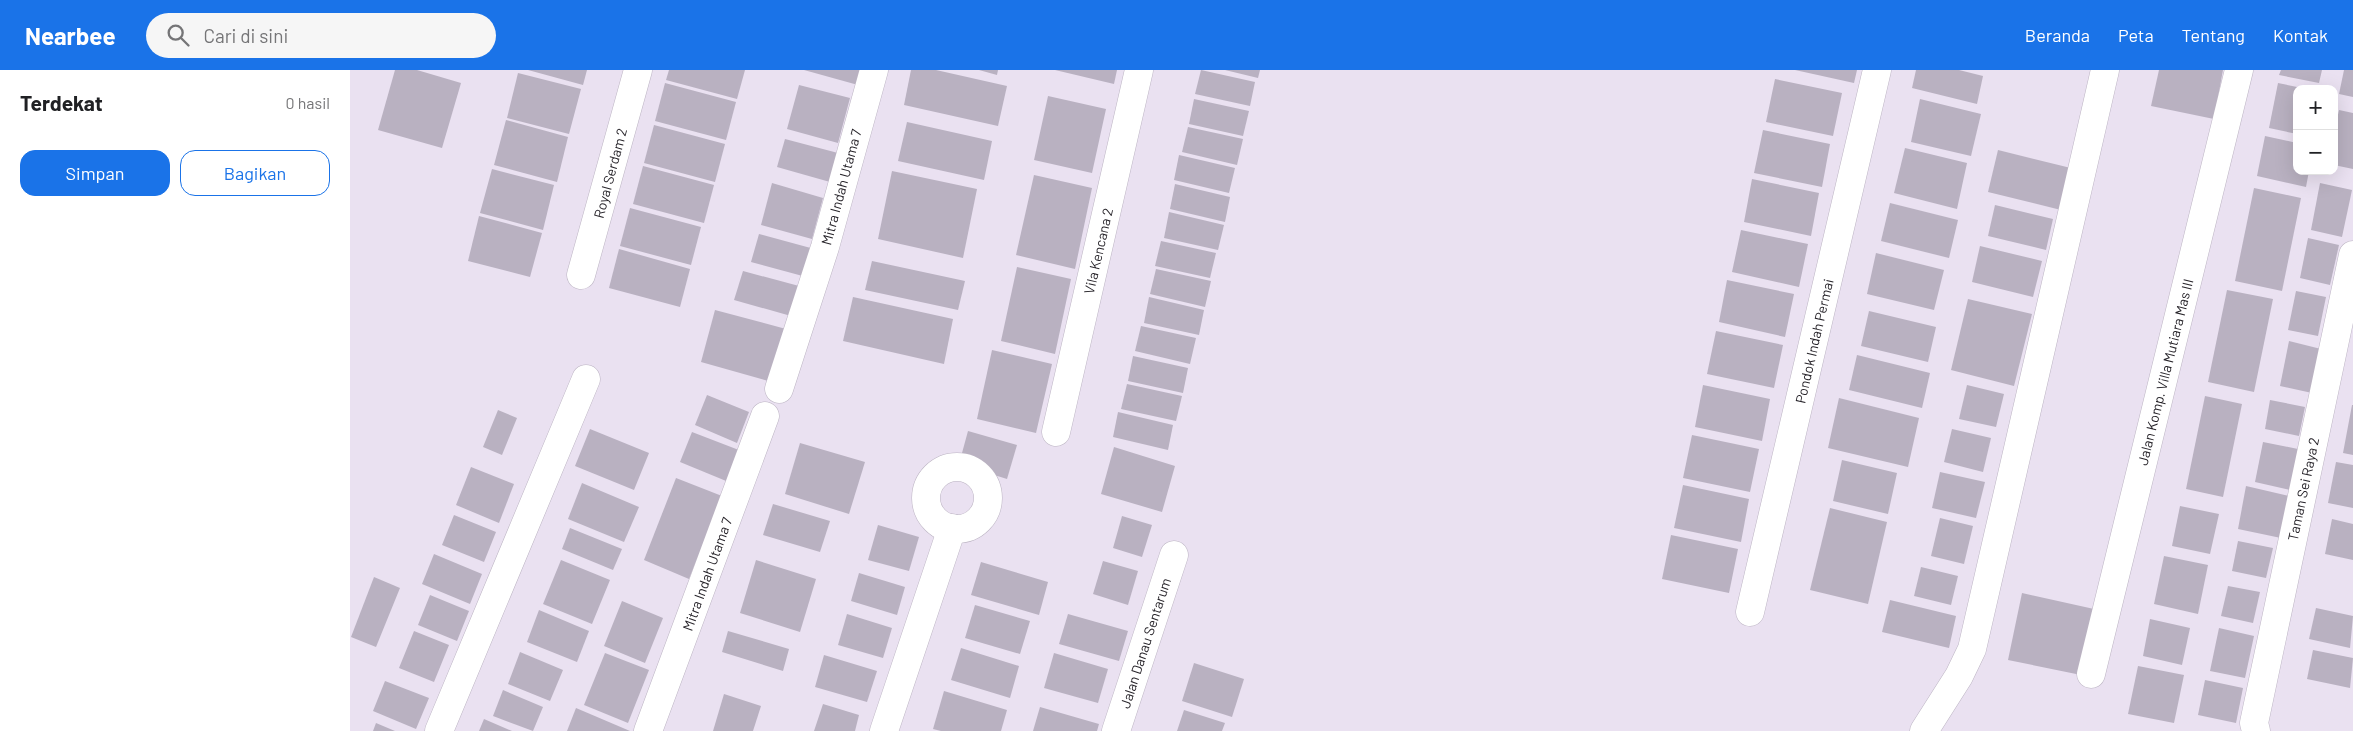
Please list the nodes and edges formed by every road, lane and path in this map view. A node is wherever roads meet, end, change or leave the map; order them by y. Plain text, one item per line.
1 (638, 70) edge
2 (874, 70) edge
3 (1139, 70) edge
4 (1877, 70) edge
5 (2105, 70) edge
6 (2239, 70) edge
7 (2353, 255) edge
8 (581, 275) dead end
9 (586, 379) dead end
10 (779, 389) dead end
11 (765, 416) dead end
12 (1056, 432) dead end
13 (952, 528) dead end
14 (1174, 556) dead end
15 (1750, 612) dead end
16 (2092, 674) dead end
17 (2255, 727) edge
18 (439, 731) edge
19 (648, 731) edge
20 (884, 731) edge
21 (1116, 731) edge
22 (1924, 731) edge

1 - 8 street, Royal Serdam 2
2 - 10 street, Mitra Indah Utama 7
3 - 12 street, Vila Kencana 2
4 - 15 street, Pondok Indah Permai
5 - 22 street
6 - 16 street, Jalan Komp. Villa Mutiara Mas III
7 - 17 street, Taman Sei Raya 2
9 - 18 street
11 - 19 street, Mitra Indah Utama 7
13 - 20 street
14 - 21 street, Jalan Danau Sentarum

